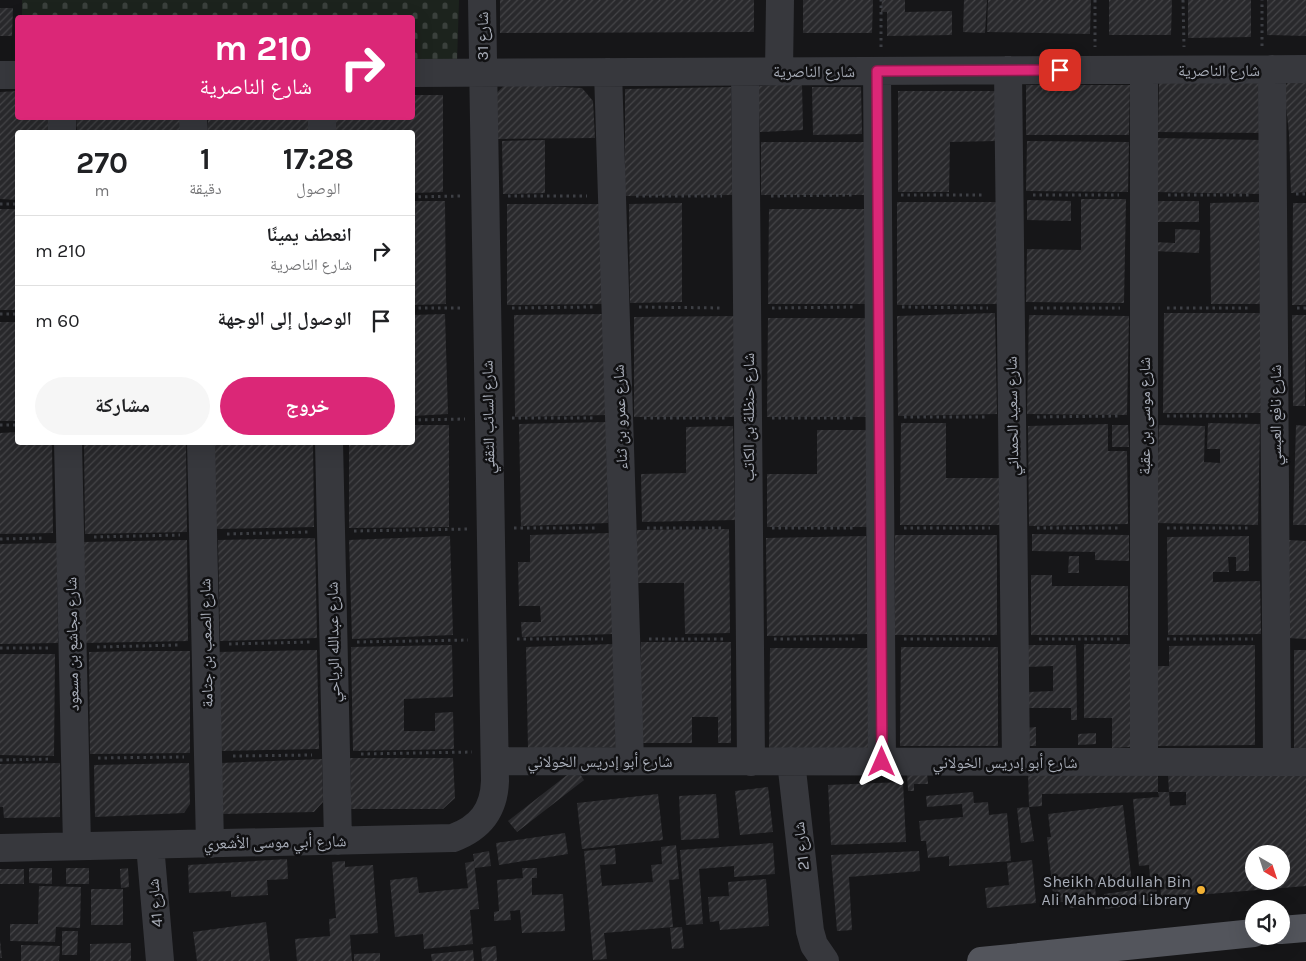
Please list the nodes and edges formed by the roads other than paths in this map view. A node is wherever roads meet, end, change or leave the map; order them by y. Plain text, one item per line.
1 (482, 0) edge
2 (780, 0) edge
3 (1267, 69) junction
4 (1306, 69) edge
5 (1008, 70) junction
6 (1144, 70) junction
7 (779, 71) junction
8 (879, 71) junction
9 (482, 72) junction
10 (608, 72) junction
11 (745, 72) junction
12 (415, 73) edge
13 (15, 74) edge
14 (0, 75) edge
15 (68, 445) edge
16 (201, 445) edge
17 (329, 445) edge
18 (495, 756) junction
19 (630, 761) junction
20 (791, 761) junction
21 (751, 762) junction
22 (882, 762) junction
23 (1016, 762) junction
24 (1144, 762) junction
25 (1277, 762) junction
26 (1306, 762) edge
27 (338, 841) junction
28 (210, 844) junction
29 (150, 845) junction
30 (76, 846) junction
31 (0, 848) edge
32 (1306, 928) edge
33 (1290, 929) edge
34 (810, 931) junction
35 (1245, 934) edge
36 (160, 961) edge
37 (803, 961) edge
38 (825, 961) edge
39 (981, 961) edge

1 - 9 street, شارع 31
2 - 7 street
3 - 4 street, شارع الناصرية
3 - 6 street, شارع الناصرية
3 - 25 street, شارع نافع العبسي
5 - 6 street, شارع الناصرية
5 - 8 street, شارع الناصرية
5 - 23 street, شارع سعيد الحمداني
6 - 24 street, شارع موسى بن عقبة
7 - 8 street, شارع الناصرية
7 - 11 street, شارع الناصرية
8 - 22 street
9 - 10 street, شارع الناصرية
9 - 12 street, شارع الناصرية
9 - 18 street, شارع السائب الثقفي
10 - 11 street, شارع الناصرية
10 - 19 street, شارع عمرو بن ثناء
11 - 21 street, شارع حنظلة بن الكاتب
13 - 14 street
15 - 30 street, شارع مجاشع بن مسعود
16 - 28 street, شارع الصعب بن جثامة
17 - 27 street, شارع عبدالله الرياحي
18 - 19 street, شارع أبو إدريس الخولاني
18 - 27 street, شارع أبي موسى الأشعري
19 - 21 street, شارع أبو إدريس الخولاني
20 - 21 street, شارع أبو إدريس الخولاني
20 - 22 street, شارع أبو إدريس الخولاني
20 - 34 street, شارع 21
22 - 23 street, شارع أبو إدريس الخولاني
23 - 24 street, شارع أبو إدريس الخولاني
24 - 25 street, شارع أبو إدريس الخولاني
25 - 26 street, شارع أبو إدريس الخولاني
27 - 28 street, شارع أبي موسى الأشعري
28 - 29 street, شارع أبي موسى الأشعري
29 - 30 street, شارع أبي موسى الأشعري
29 - 36 street, شارع 41
30 - 31 street, شارع أبي موسى الأشعري
32 - 33 main road
34 - 37 street, شارع 21
34 - 38 street, شارع 21
35 - 39 main road

